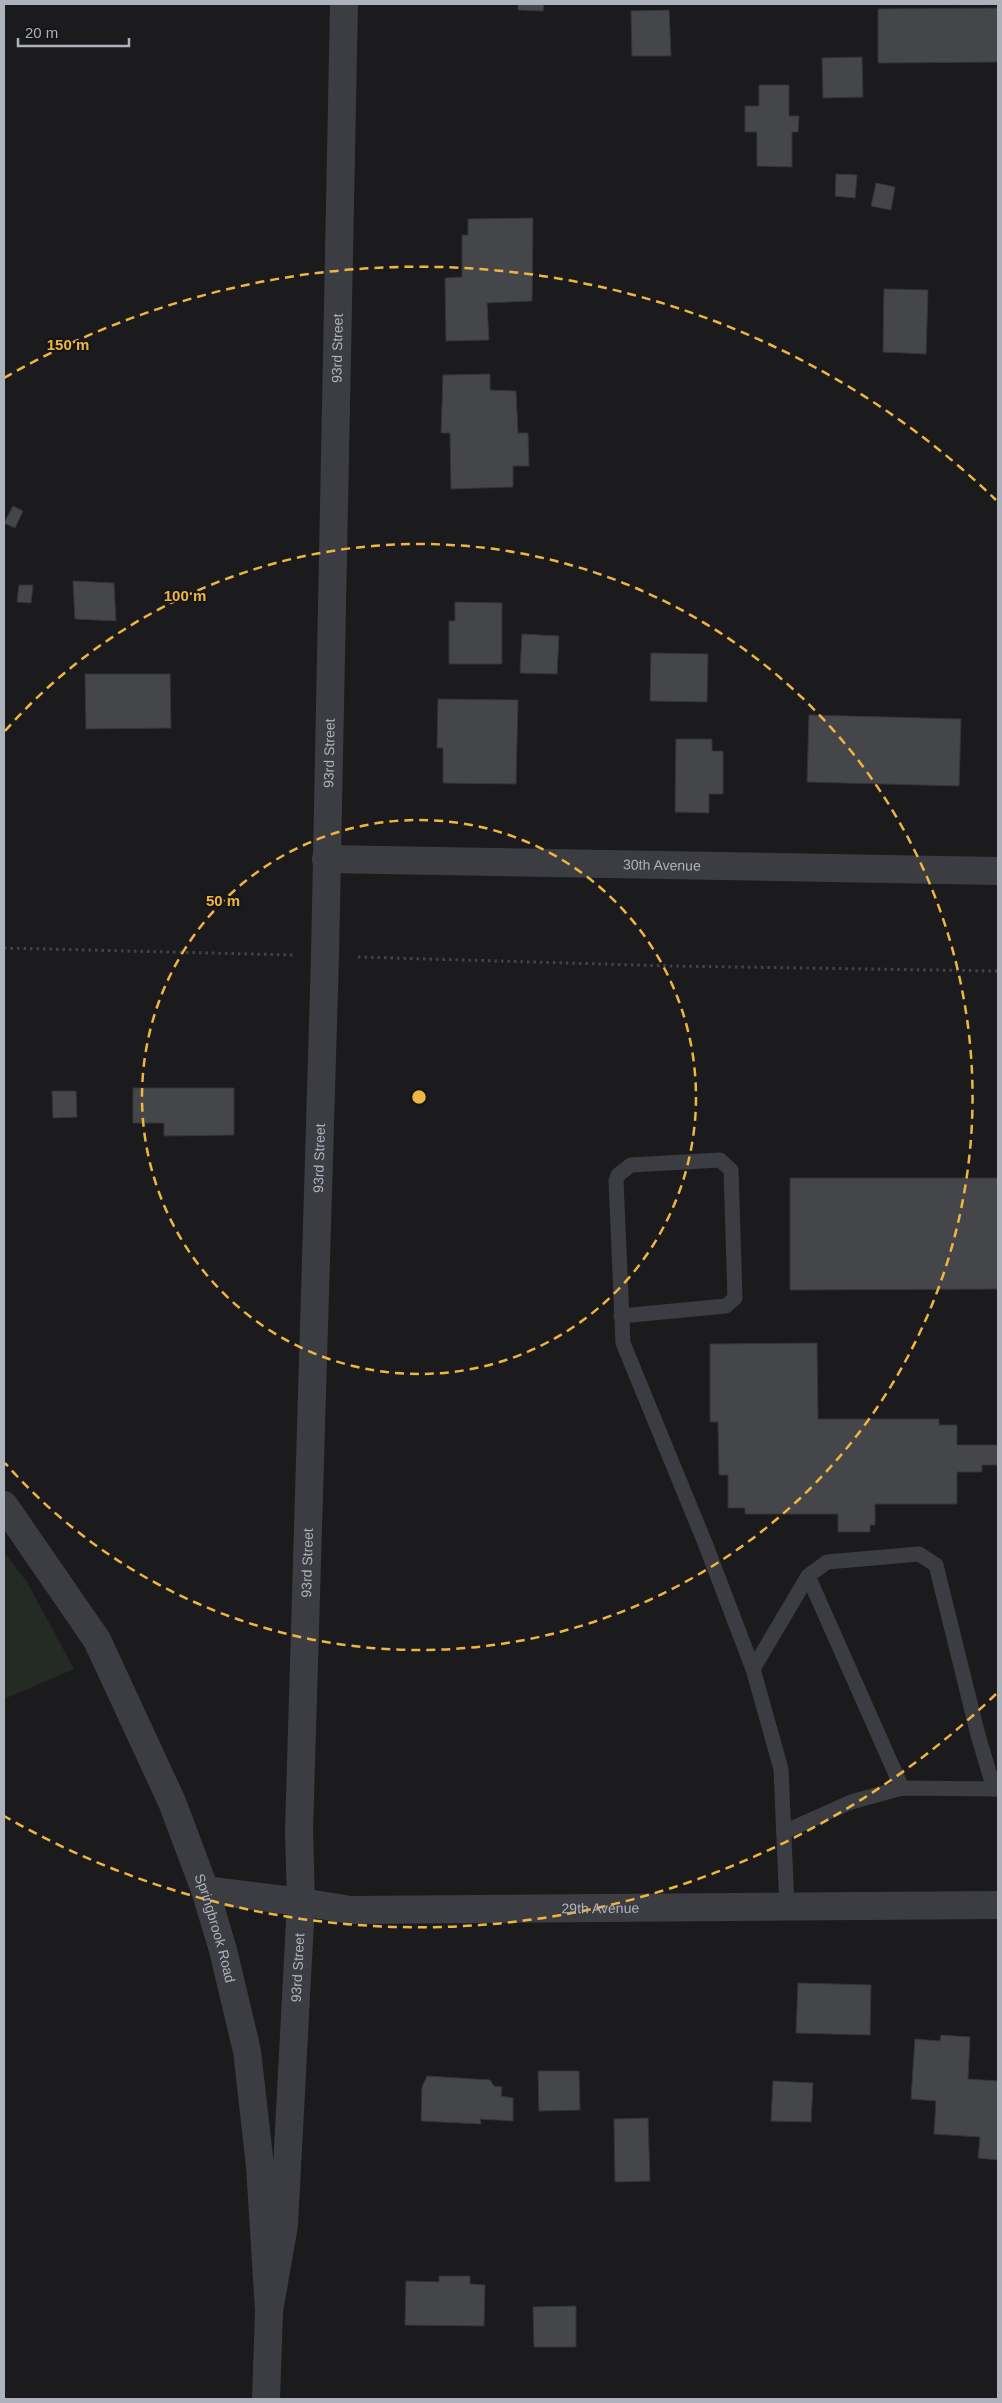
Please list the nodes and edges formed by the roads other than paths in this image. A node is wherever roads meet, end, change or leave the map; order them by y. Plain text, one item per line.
1 (344, 4) edge
2 (326, 860) junction
3 (998, 871) edge
4 (621, 1316) junction
5 (4, 1504) edge
6 (808, 1576) junction
7 (754, 1669) junction
8 (902, 1788) junction
9 (996, 1789) edge
10 (784, 1832) junction
11 (205, 1890) junction
12 (301, 1902) junction
13 (998, 1904) edge
14 (787, 1907) junction
15 (269, 2310) junction
16 (266, 2399) edge

1 - 2 street, 93rd Street
2 - 3 street, 30th Avenue
2 - 12 street, 93rd Street
4 - 4 lane
4 - 7 lane
5 - 11 street, Springbrook Road
6 - 7 lane
6 - 8 lane
6 - 9 lane
7 - 10 lane
8 - 9 lane
8 - 10 lane
10 - 14 lane
11 - 12 street, 29th Avenue
11 - 15 street, Springbrook Road
12 - 14 street, 29th Avenue
12 - 15 street, 93rd Street
13 - 14 street, 29th Avenue
15 - 16 street, Springbrook Road

